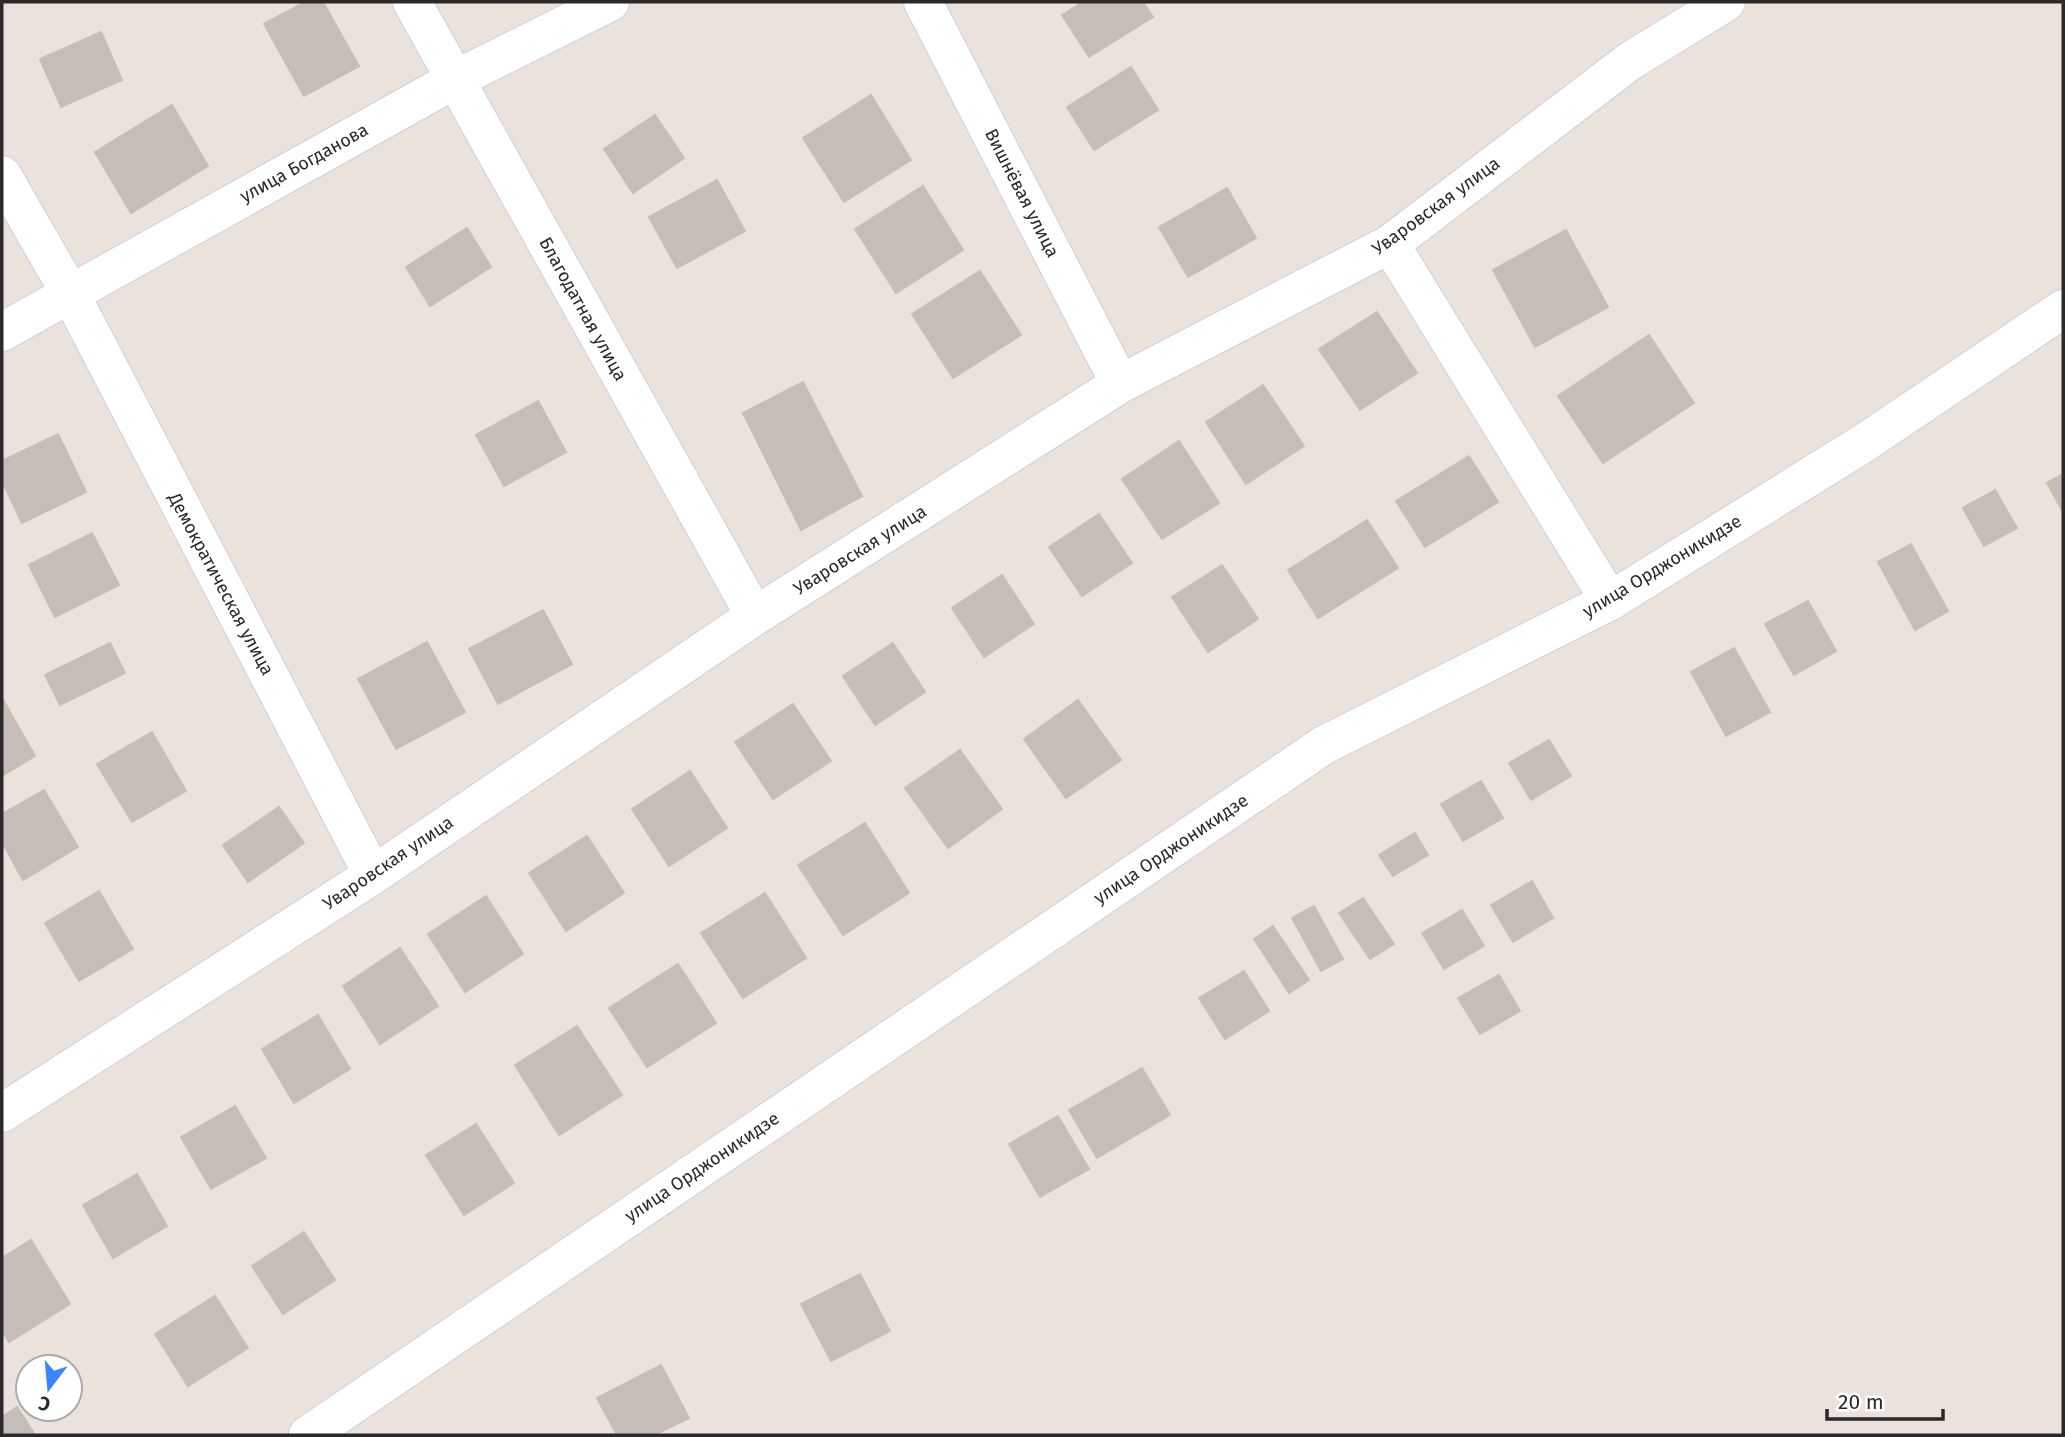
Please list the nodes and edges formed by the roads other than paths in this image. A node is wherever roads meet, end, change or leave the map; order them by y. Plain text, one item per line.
1 (412, 2) edge
2 (610, 2) edge
3 (923, 2) edge
4 (1726, 2) edge
5 (454, 80) junction
6 (2, 175) edge
7 (1390, 244) junction
8 (70, 293) junction
9 (2063, 309) edge
10 (2, 332) edge
11 (1120, 384) junction
12 (1610, 601) junction
13 (755, 616) junction
14 (373, 875) junction
15 (2, 1113) edge
16 (308, 1435) edge

1 - 5 street, Благодатная улица
2 - 5 street, улица Богданова
3 - 11 street, Вишнёвая улица
4 - 7 street, Уваровская улица
5 - 8 street, улица Богданова
5 - 13 street, Благодатная улица
6 - 8 street, Демократическая улица
7 - 11 street, Уваровская улица
7 - 12 street
8 - 10 street, улица Богданова
8 - 14 street, Демократическая улица
9 - 12 street, улица Орджоникидзе
11 - 13 street, Уваровская улица
12 - 16 street, улица Орджоникидзе
13 - 14 street, Уваровская улица
14 - 15 street, Уваровская улица

